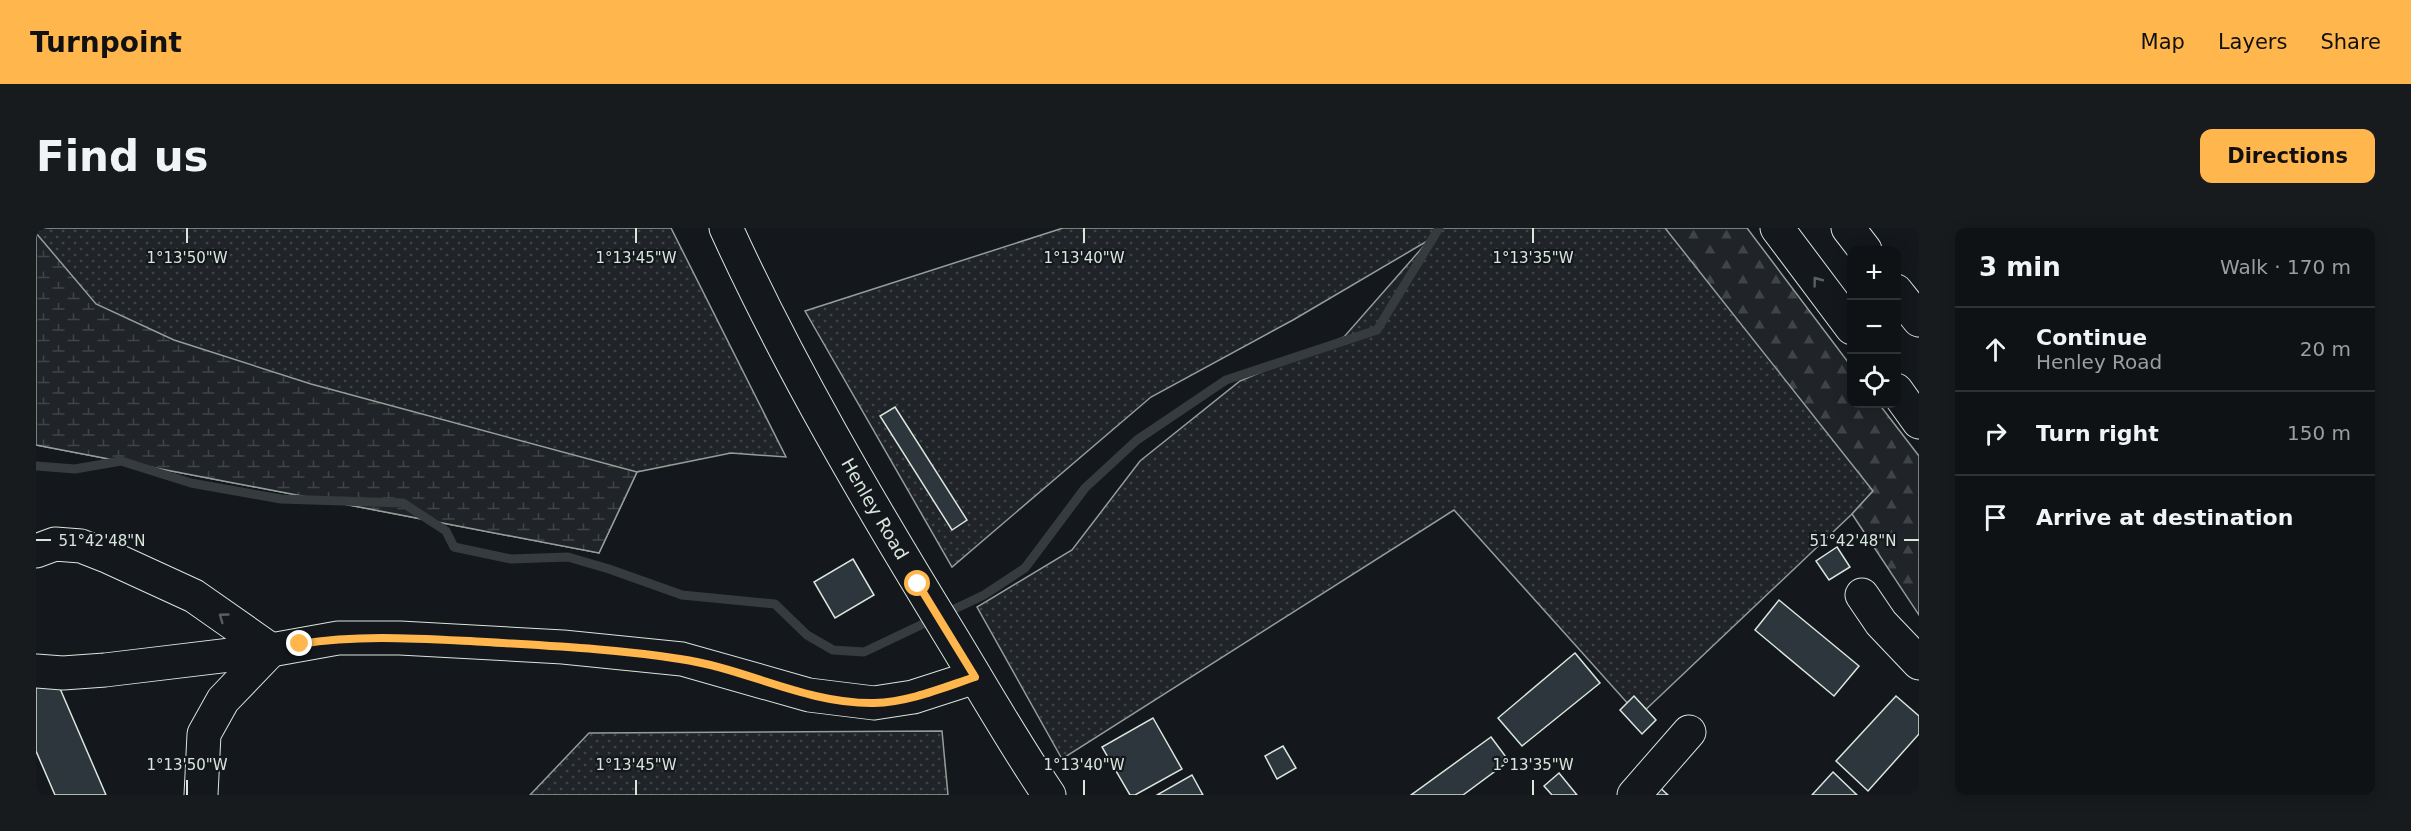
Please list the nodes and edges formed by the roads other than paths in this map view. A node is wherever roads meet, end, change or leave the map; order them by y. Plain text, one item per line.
1 (726, 228) edge
2 (1777, 228) edge
3 (1848, 228) edge
4 (1862, 246) edge
5 (1901, 297) edge
6 (1919, 320) edge
7 (1847, 323) edge
8 (1901, 397) edge
9 (1919, 422) edge
10 (36, 551) edge
11 (1862, 595) dead end
12 (271, 650) junction
13 (1919, 663) edge
14 (36, 671) edge
15 (975, 677) junction
16 (1689, 732) dead end
17 (201, 795) edge
18 (1049, 795) edge
19 (1634, 795) edge

1 - 15 street, Henley Road
7 -> 2 street
3 - 4 street
5 - 6 street
8 - 9 street
12 -> 10 street
11 - 13 street
12 - 14 street
12 - 15 street
12 - 17 street
15 - 18 street, Henley Road
16 - 19 street

